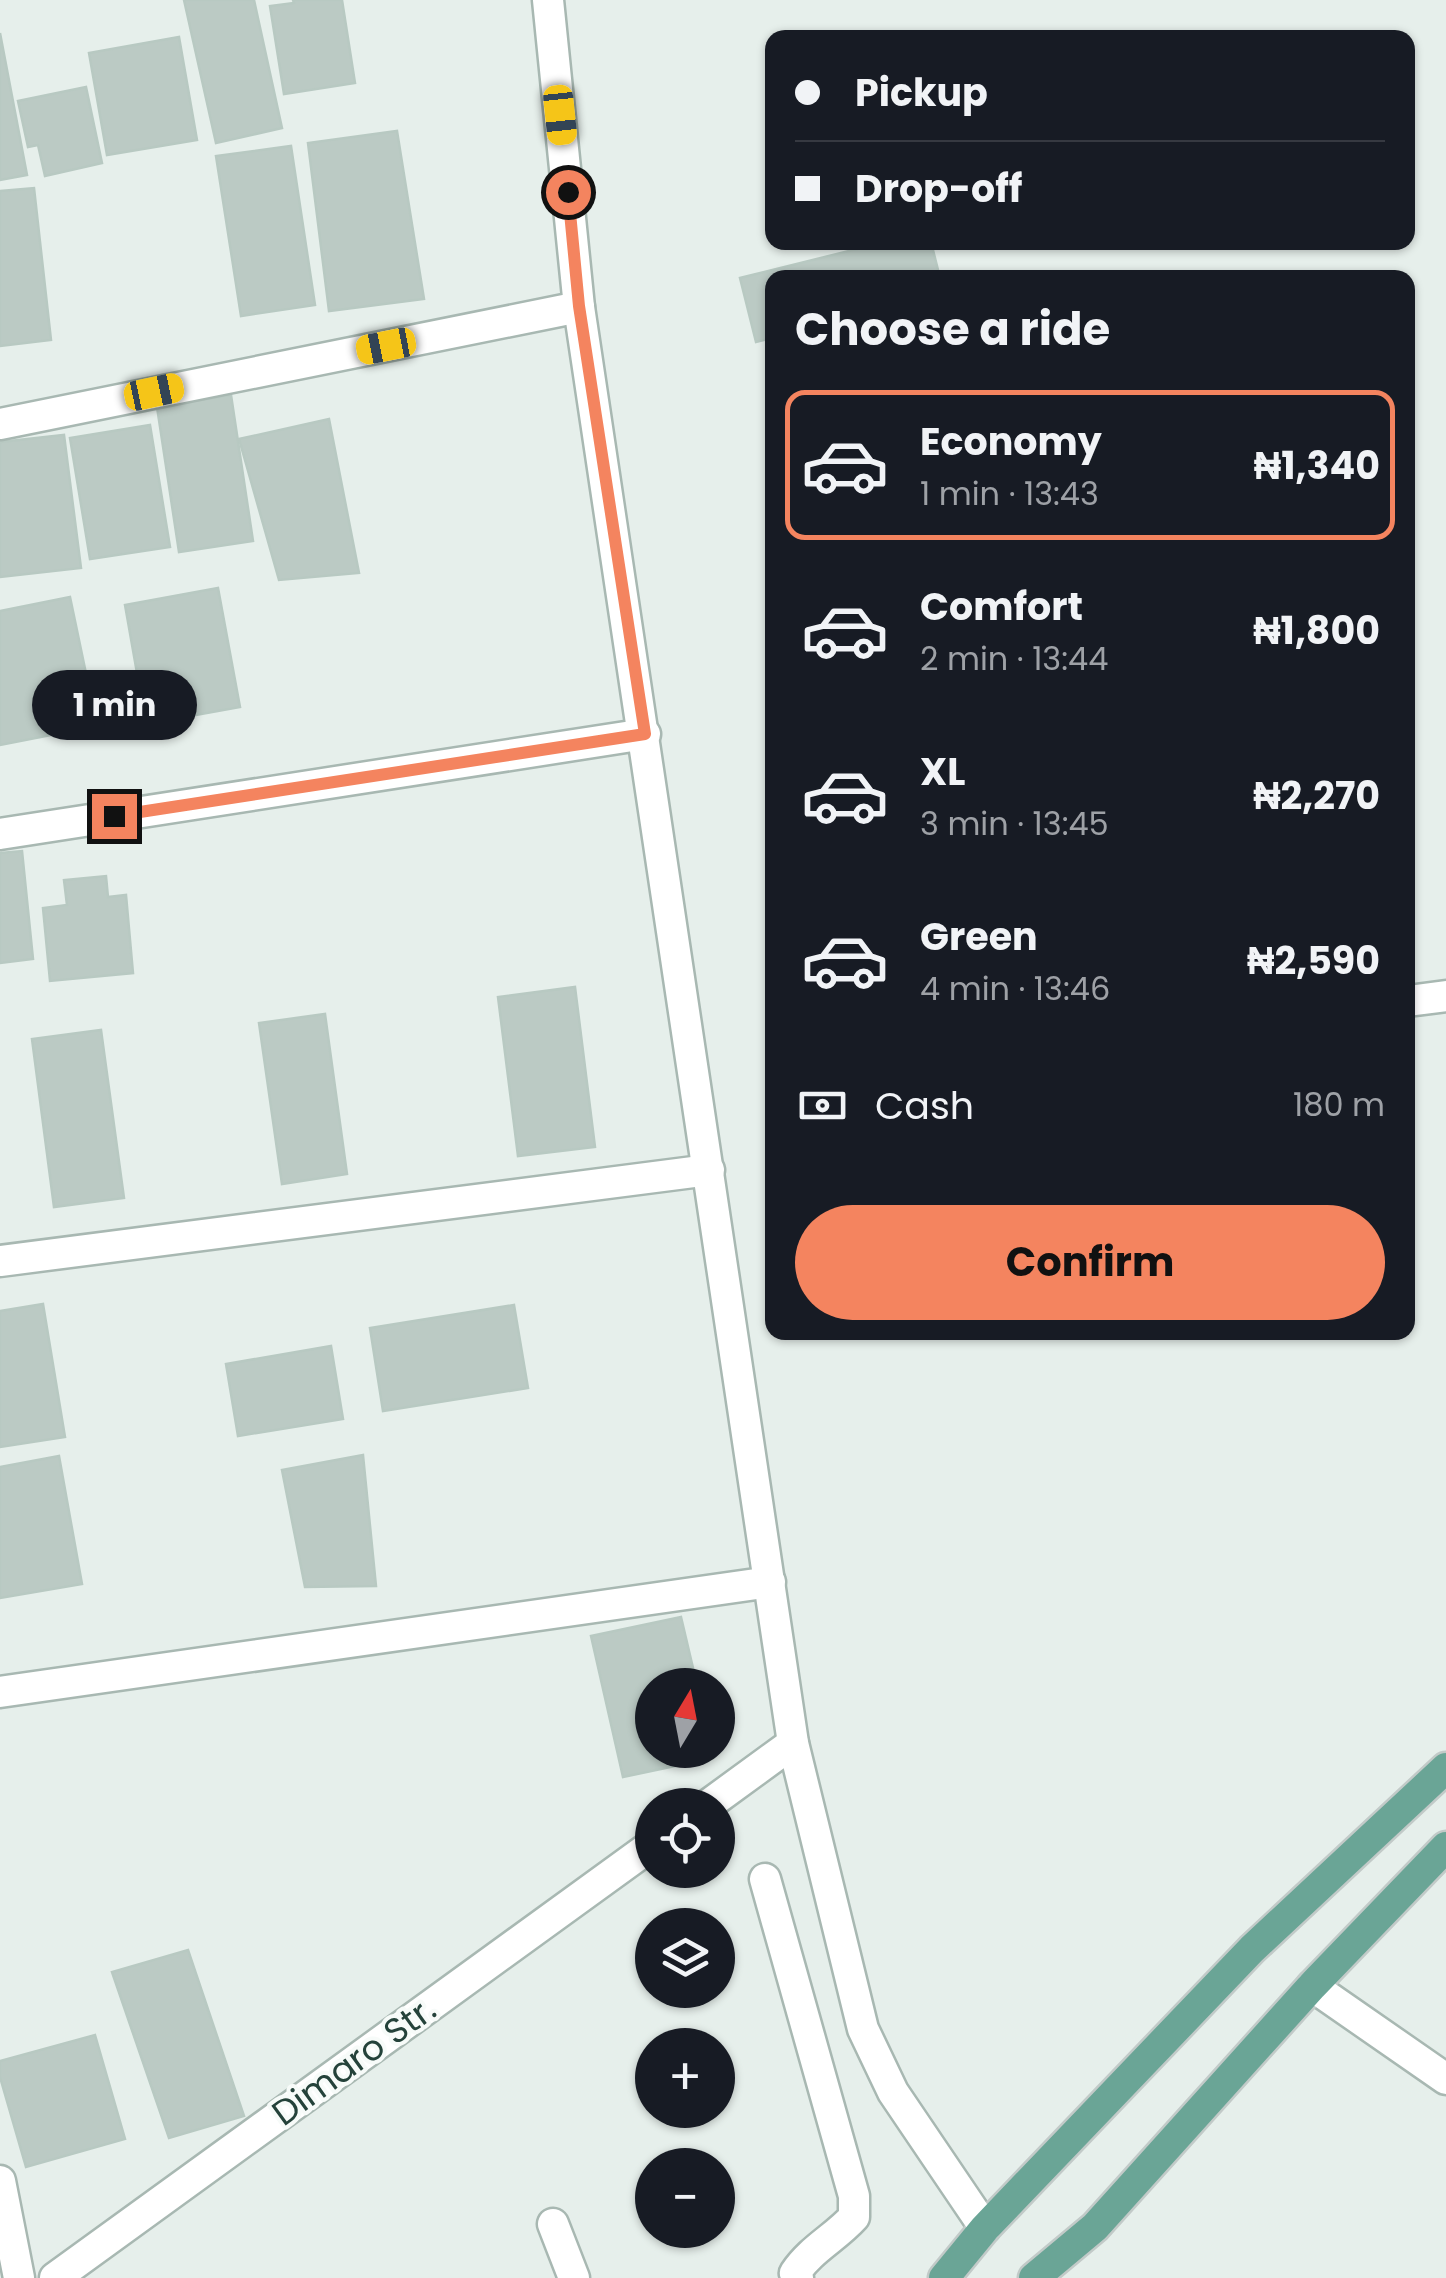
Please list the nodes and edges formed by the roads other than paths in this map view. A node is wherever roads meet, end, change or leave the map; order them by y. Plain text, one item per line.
1 (548, 0) edge
2 (579, 306) junction
3 (0, 424) edge
4 (645, 734) junction
5 (0, 834) edge
6 (1446, 996) edge
7 (1415, 1001) edge
8 (709, 1170) junction
9 (0, 1261) edge
10 (770, 1582) junction
11 (0, 1692) edge
12 (793, 1743) junction
13 (1446, 1768) edge
14 (731, 1788) edge
15 (1446, 1847) edge
16 (635, 1857) edge
17 (765, 1879) dead end
18 (1312, 1986) junction
19 (1446, 2079) edge
20 (0, 2181) edge
21 (553, 2224) dead end
22 (986, 2228) junction
23 (792, 2276) edge
24 (19, 2278) edge
25 (55, 2278) edge
26 (574, 2278) edge
27 (944, 2278) edge
28 (1035, 2278) edge

1 - 2 street
2 - 3 street
2 - 4 street
4 - 5 street
4 - 8 street
6 - 7 street
8 - 9 street
8 - 10 street
10 - 11 street
10 - 12 street
12 - 14 street
12 - 22 street
13 - 22 main road
15 - 18 main road
16 - 25 street, Dimaro Str.
17 - 23 street
18 - 19 street
18 - 28 main road
20 - 24 street
21 - 26 street
22 - 27 main road

